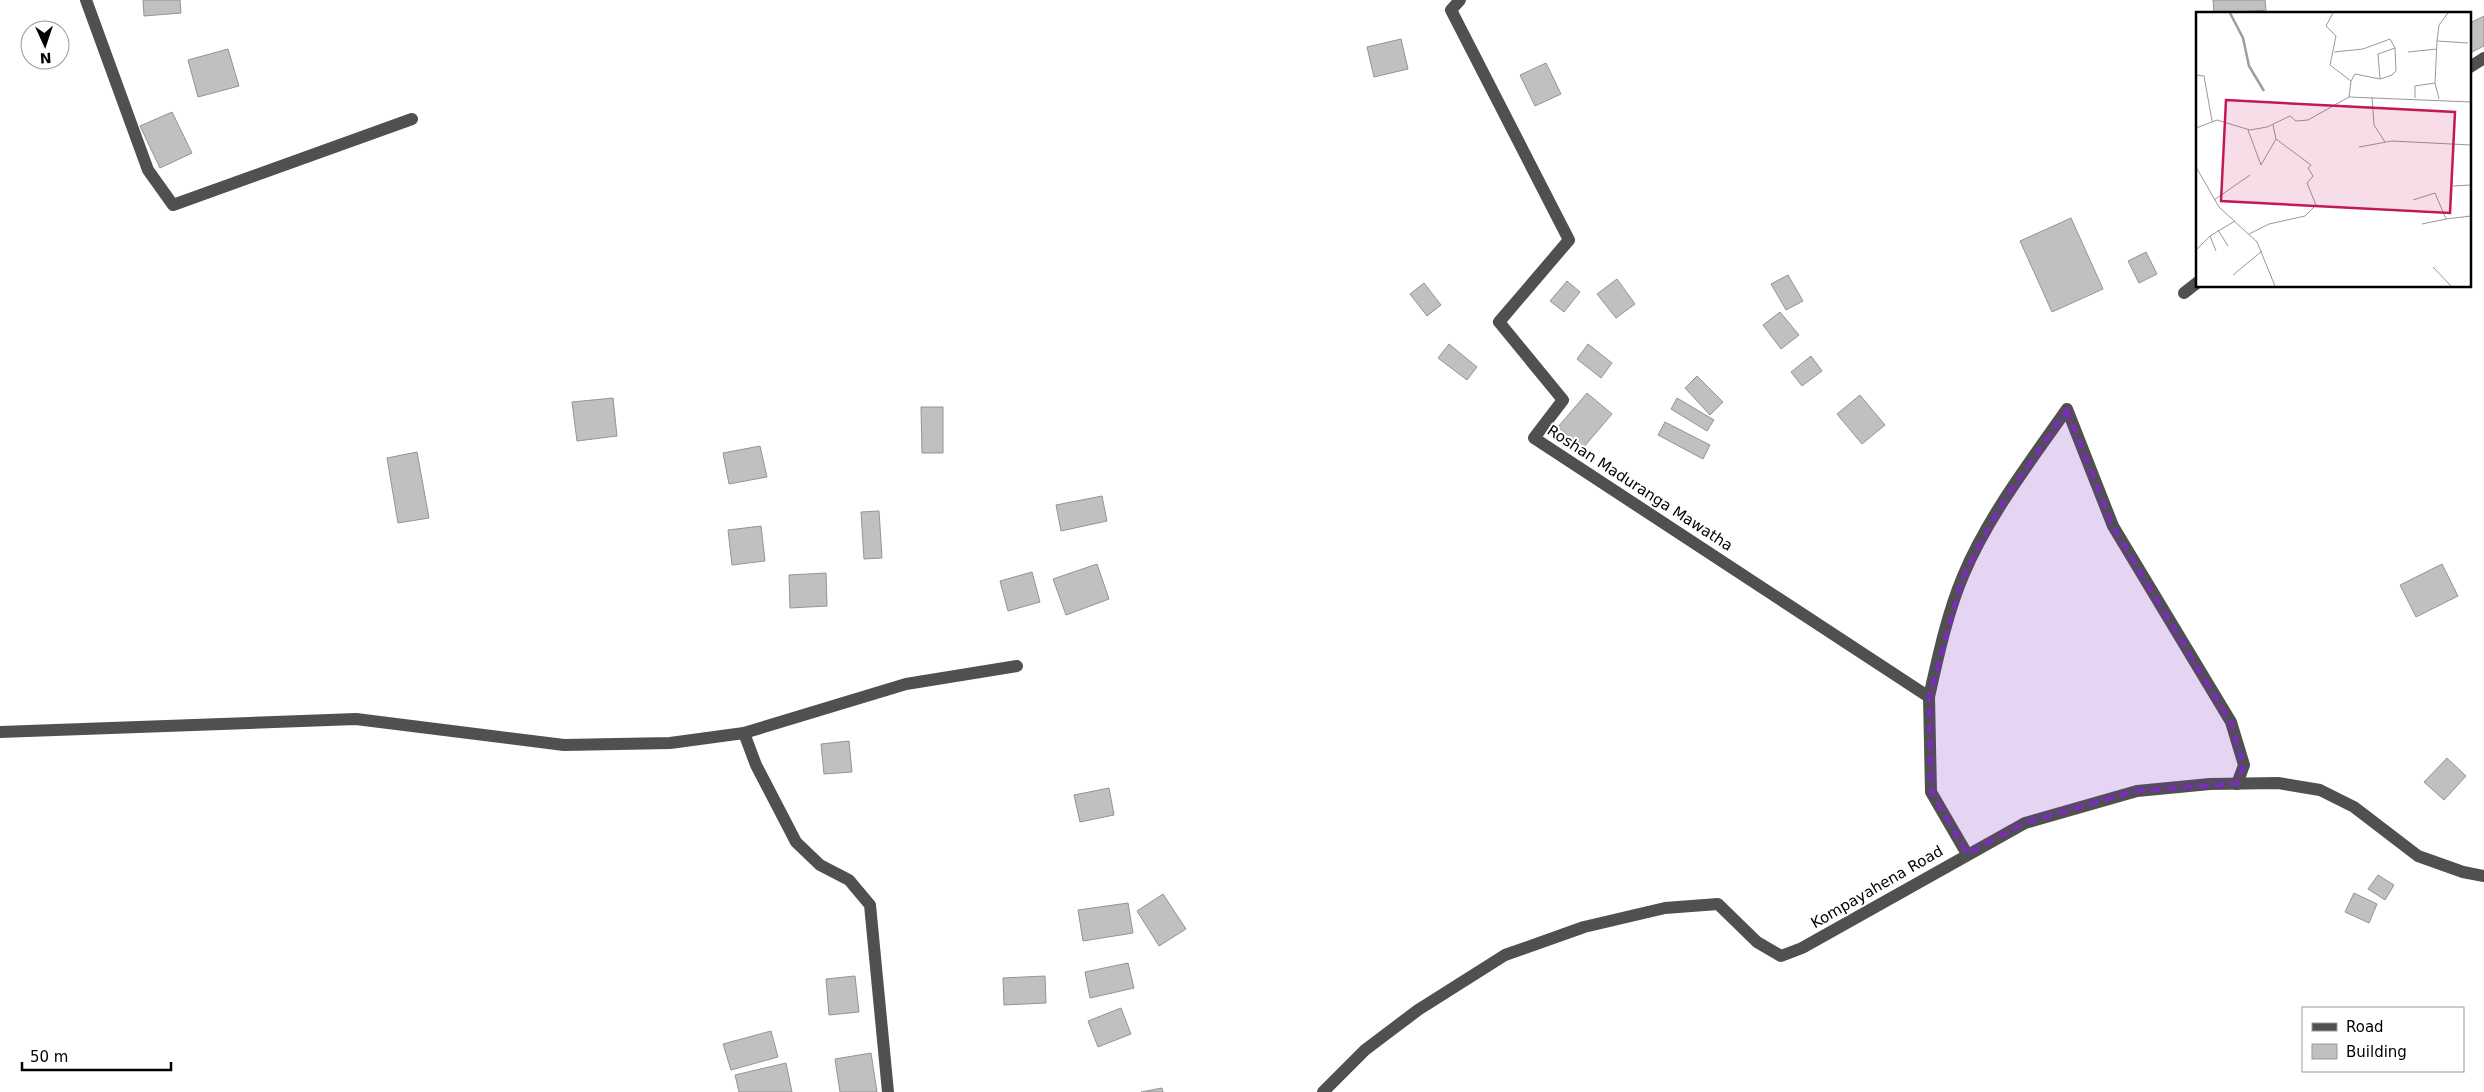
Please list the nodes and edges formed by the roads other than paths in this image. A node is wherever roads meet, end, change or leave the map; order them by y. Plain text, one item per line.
1 (86, 0) edge
2 (1460, 0) edge
3 (2484, 58) edge
4 (2472, 66) edge
5 (412, 119) dead end
6 (2196, 283) edge
7 (2184, 292) dead end
8 (1017, 666) dead end
9 (1929, 697) junction
10 (0, 732) edge
11 (744, 733) junction
12 (2237, 784) junction
13 (1967, 854) junction
14 (2484, 876) edge
15 (888, 1092) edge
16 (1323, 1092) edge

1 - 5 street
2 - 9 street, Roshan Maduranga Mawatha
3 - 4 street
6 - 7 street
8 - 11 street
9 - 12 street
9 - 13 street
10 - 11 street
11 - 15 street
12 - 13 street, Kompayahena Road
12 - 14 street, Kompayahena Road
13 - 16 street, Kompayahena Road

